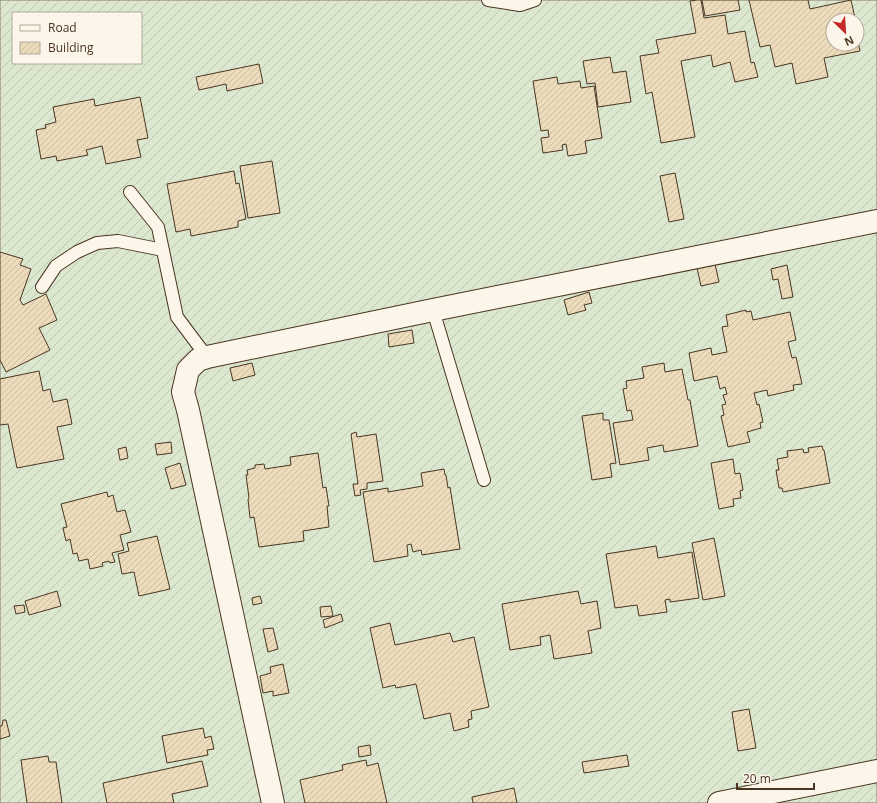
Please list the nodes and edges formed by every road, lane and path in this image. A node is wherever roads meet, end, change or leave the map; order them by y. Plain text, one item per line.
1 (488, 0) edge
2 (535, 0) edge
3 (130, 192) dead end
4 (877, 221) edge
5 (164, 250) junction
6 (42, 287) dead end
7 (433, 310) junction
8 (208, 357) junction
9 (484, 480) dead end
10 (877, 771) edge
11 (273, 803) edge
12 (719, 803) edge

1 - 2 lane
3 - 5 lane
4 - 7 street
5 - 6 lane
5 - 8 lane
7 - 8 street
7 - 9 lane
8 - 11 street
10 - 12 street

